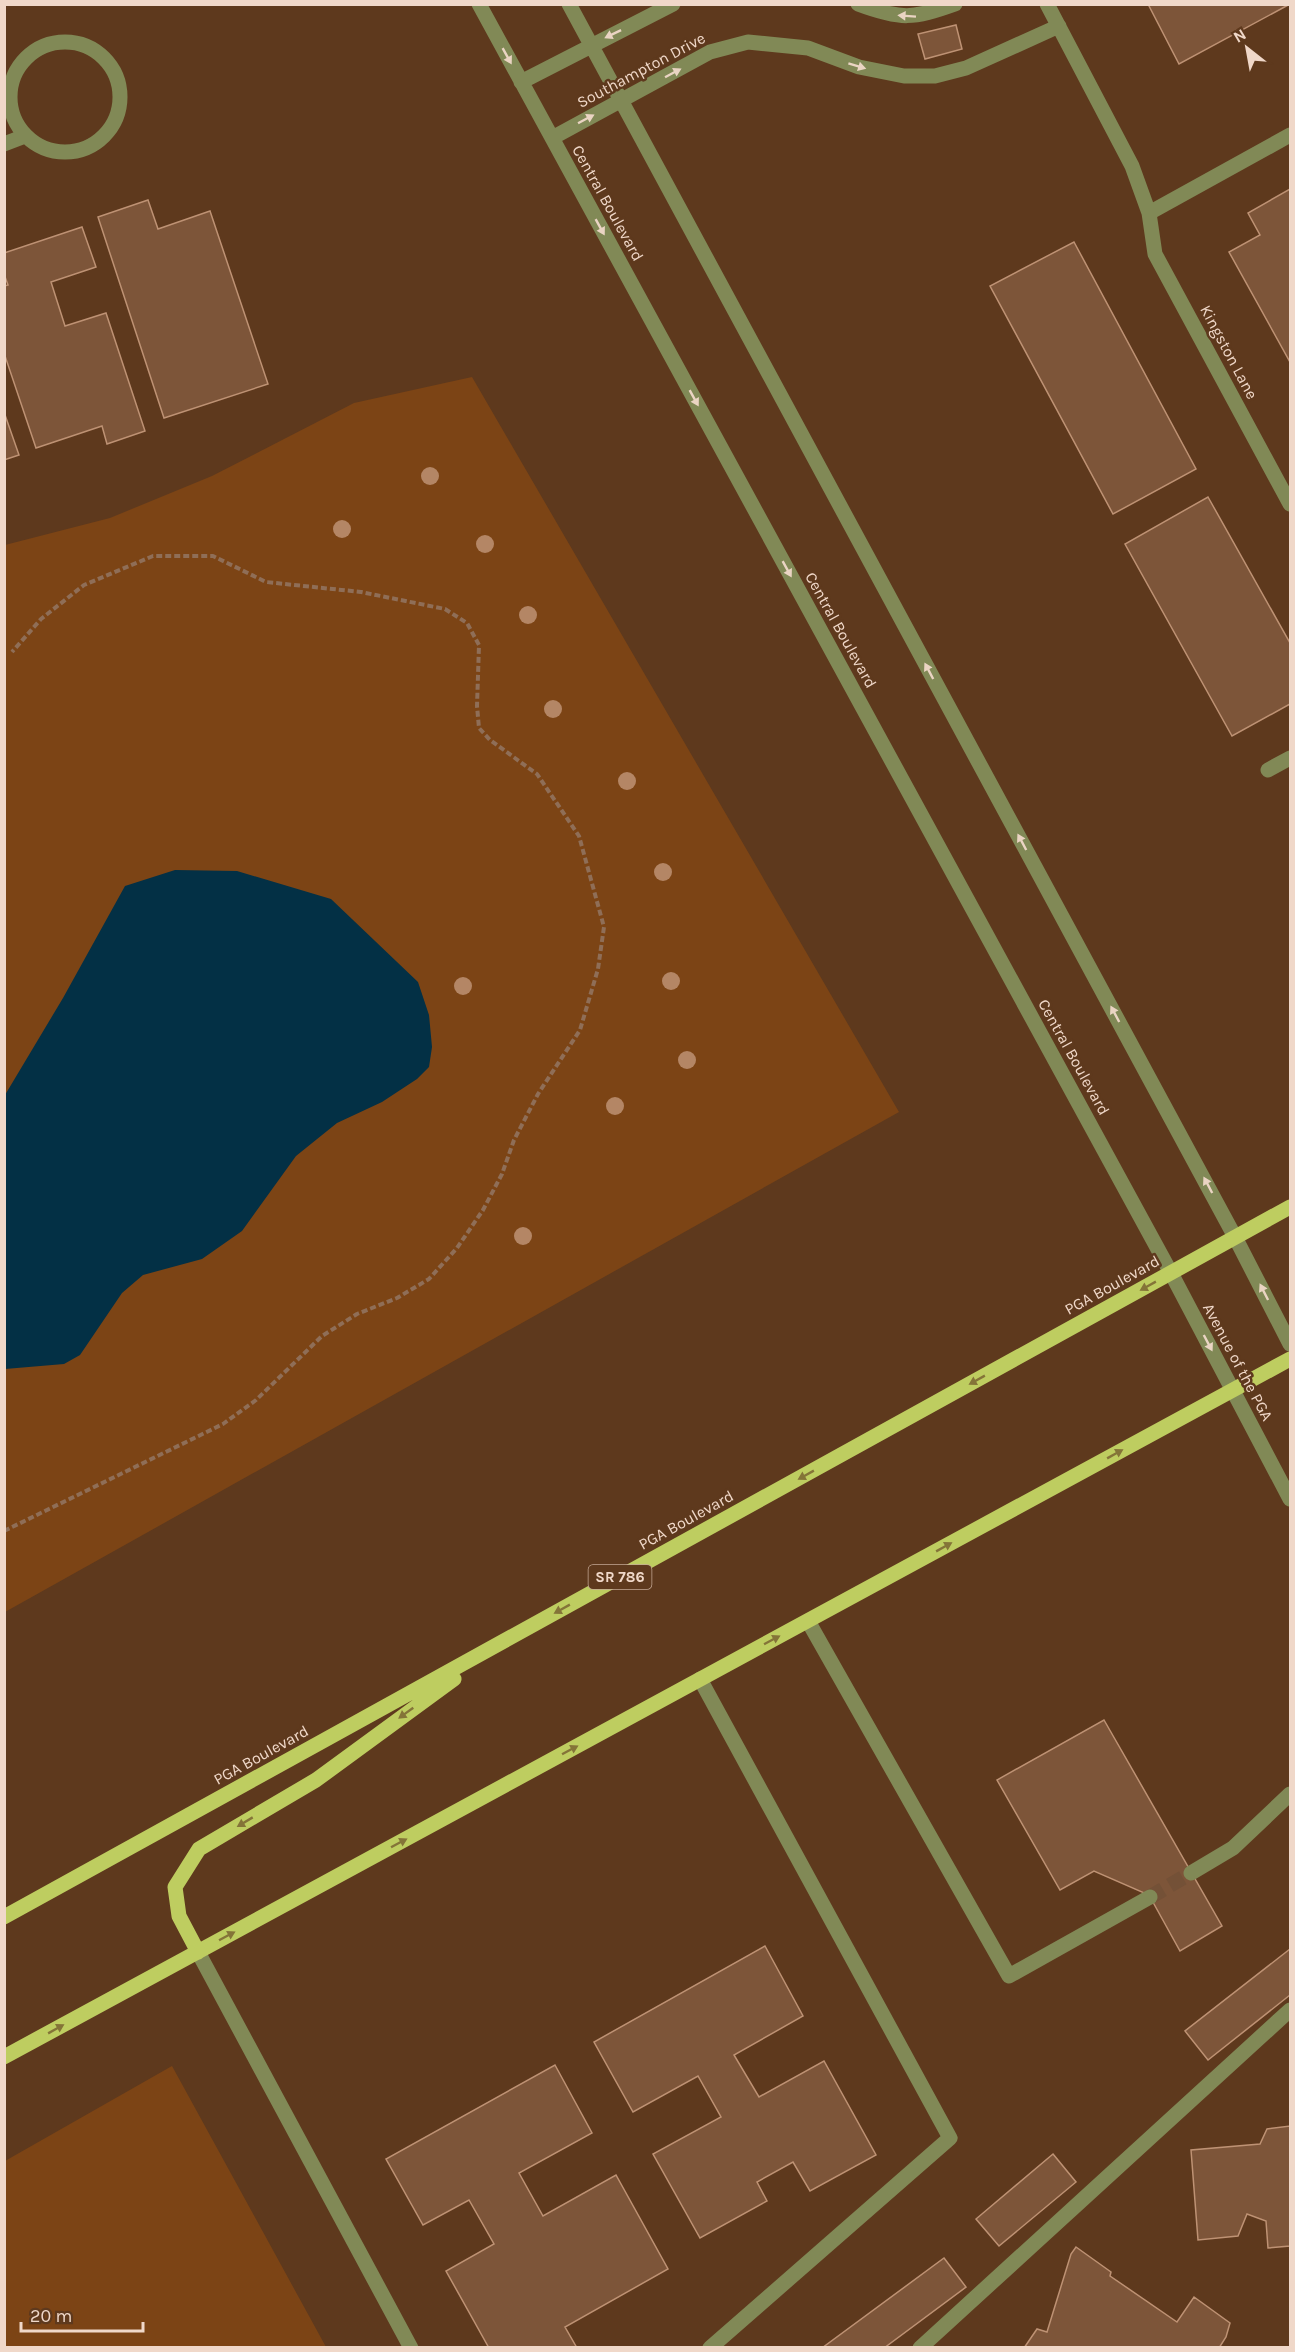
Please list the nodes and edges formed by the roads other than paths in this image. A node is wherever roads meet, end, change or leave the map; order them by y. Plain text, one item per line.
1 (479, 4) edge
2 (568, 4) edge
3 (673, 4) edge
4 (858, 4) edge
5 (956, 4) edge
6 (1047, 4) edge
7 (1059, 26) junction
8 (591, 45) junction
9 (521, 82) junction
10 (621, 101) junction
11 (1290, 135) edge
12 (25, 136) junction
13 (552, 138) junction
14 (4, 144) edge
15 (1149, 213) junction
16 (1290, 504) edge
17 (1290, 758) edge
18 (1268, 770) dead end
19 (1290, 1207) edge
20 (1235, 1237) junction
21 (1171, 1273) junction
22 (1290, 1344) edge
23 (1290, 1359) edge
24 (1232, 1390) junction
25 (1290, 1499) edge
26 (808, 1621) junction
27 (504, 1641) junction
28 (700, 1679) junction
29 (1290, 1794) edge
30 (1191, 1873) tunnel mouth
31 (1150, 1898) tunnel mouth
32 (4, 1917) edge
33 (198, 1952) junction
34 (1290, 2010) edge
35 (4, 2057) edge
36 (411, 2348) edge
37 (710, 2348) edge
38 (920, 2348) edge

1 -> 9 street, Central Boulevard
2 - 8 street
3 -> 8 street
5 -> 4 street
6 - 7 street, Kingston Lane
10 -> 7 street, Southampton Drive
7 - 15 street, Kingston Lane
8 - 9 street
8 - 10 street
9 - 13 street, Central Boulevard
13 -> 10 street, Southampton Drive
20 -> 10 street
11 - 15 street
12 - 12 street
12 - 14 street
13 -> 21 street, Central Boulevard
15 - 16 street, Kingston Lane
17 - 18 street
19 - 20 main road, PGA Boulevard / SR 786
20 - 21 main road, PGA Boulevard / SR 786
22 -> 20 street
21 -> 24 street, Avenue of the PGA
21 -> 27 main road, PGA Boulevard / SR 786
23 - 24 main road
24 - 25 street, Avenue of the PGA
26 -> 24 main road
28 -> 26 main road
26 - 31 street
27 - 32 main road, PGA Boulevard / SR 786
27 -> 33 main road
33 -> 28 main road
28 - 37 street
29 - 30 street
35 -> 33 main road
33 - 36 street
34 - 38 street

